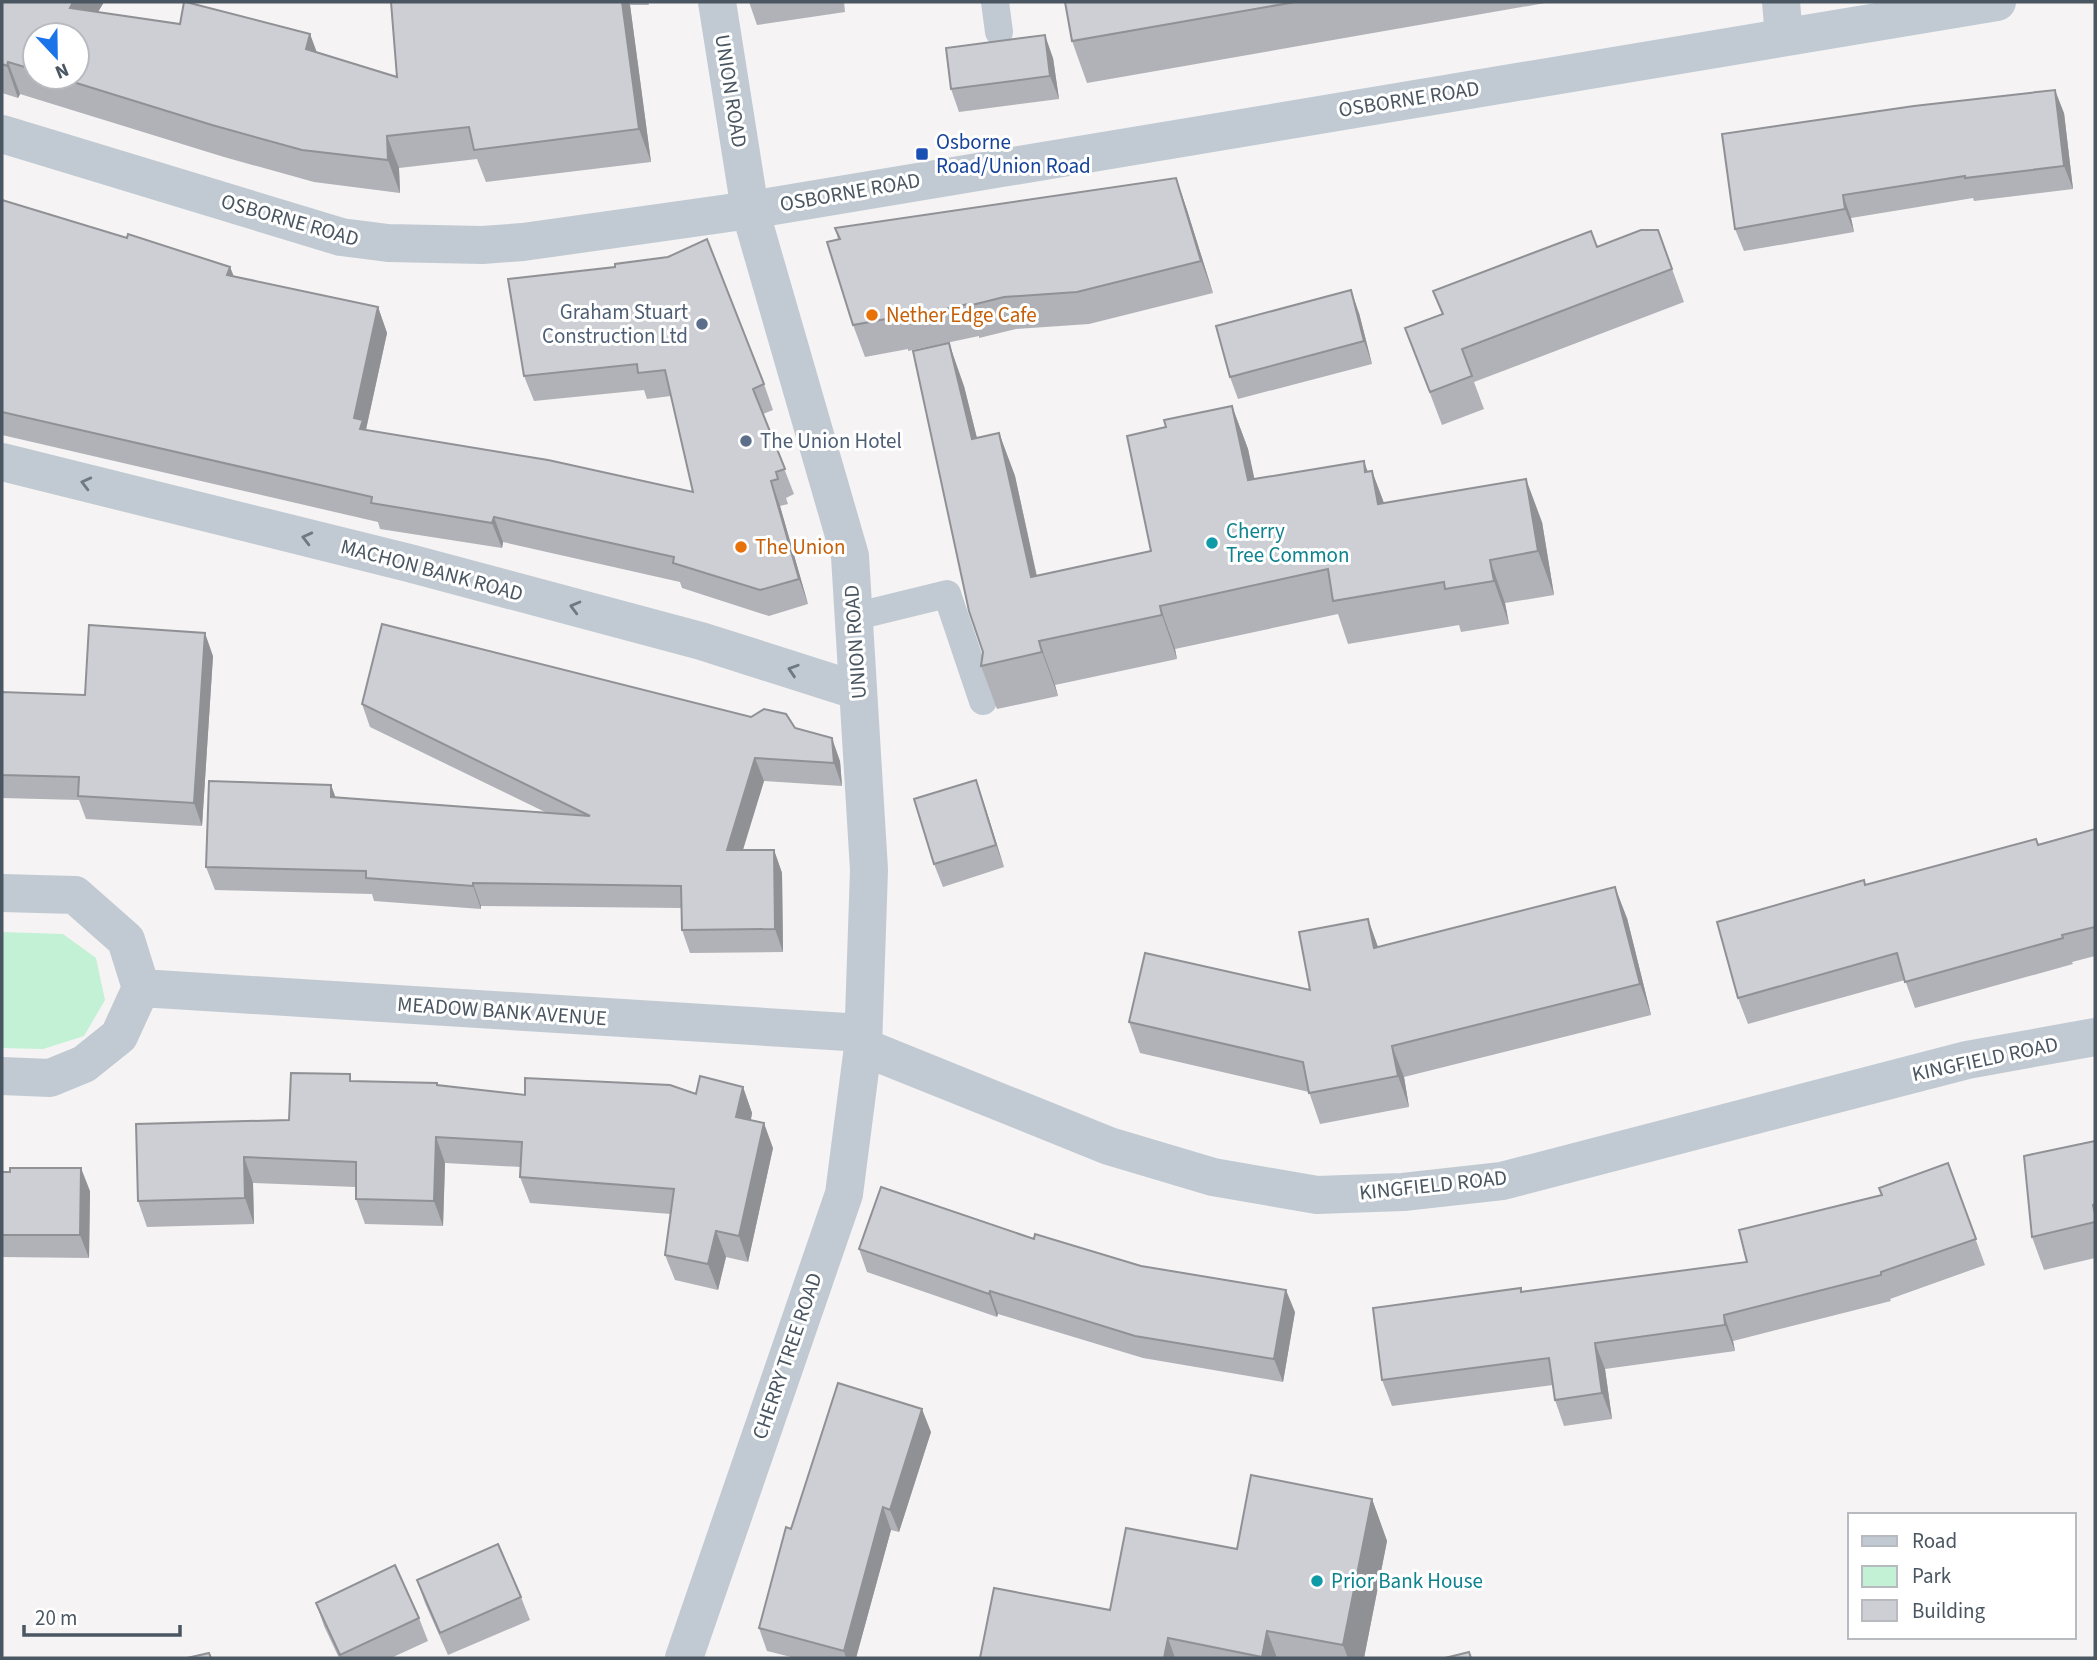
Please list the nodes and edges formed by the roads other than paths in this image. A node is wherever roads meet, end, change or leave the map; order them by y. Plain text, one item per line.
1 (717, 2) edge
2 (995, 2) edge
3 (1997, 2) edge
4 (1782, 19) edge
5 (999, 32) dead end
6 (2, 134) edge
7 (750, 210) junction
8 (2, 463) edge
9 (853, 617) junction
10 (858, 691) junction
11 (983, 701) edge
12 (2, 892) edge
13 (141, 988) junction
14 (2095, 1037) edge
15 (863, 1040) junction
16 (2, 1076) edge
17 (684, 1658) edge

1 - 7 street, UNION ROAD
2 - 5 lane
3 - 4 street, OSBORNE ROAD
4 - 7 street, OSBORNE ROAD
6 - 7 street, OSBORNE ROAD
7 - 9 street, UNION ROAD
10 -> 8 street, MACHON BANK ROAD
9 - 10 street, UNION ROAD
9 - 11 lane
10 - 15 street, UNION ROAD
12 - 13 street
13 - 15 street, MEADOW BANK AVENUE
13 - 16 street
14 - 15 street, KINGFIELD ROAD
15 - 17 street, CHERRY TREE ROAD

